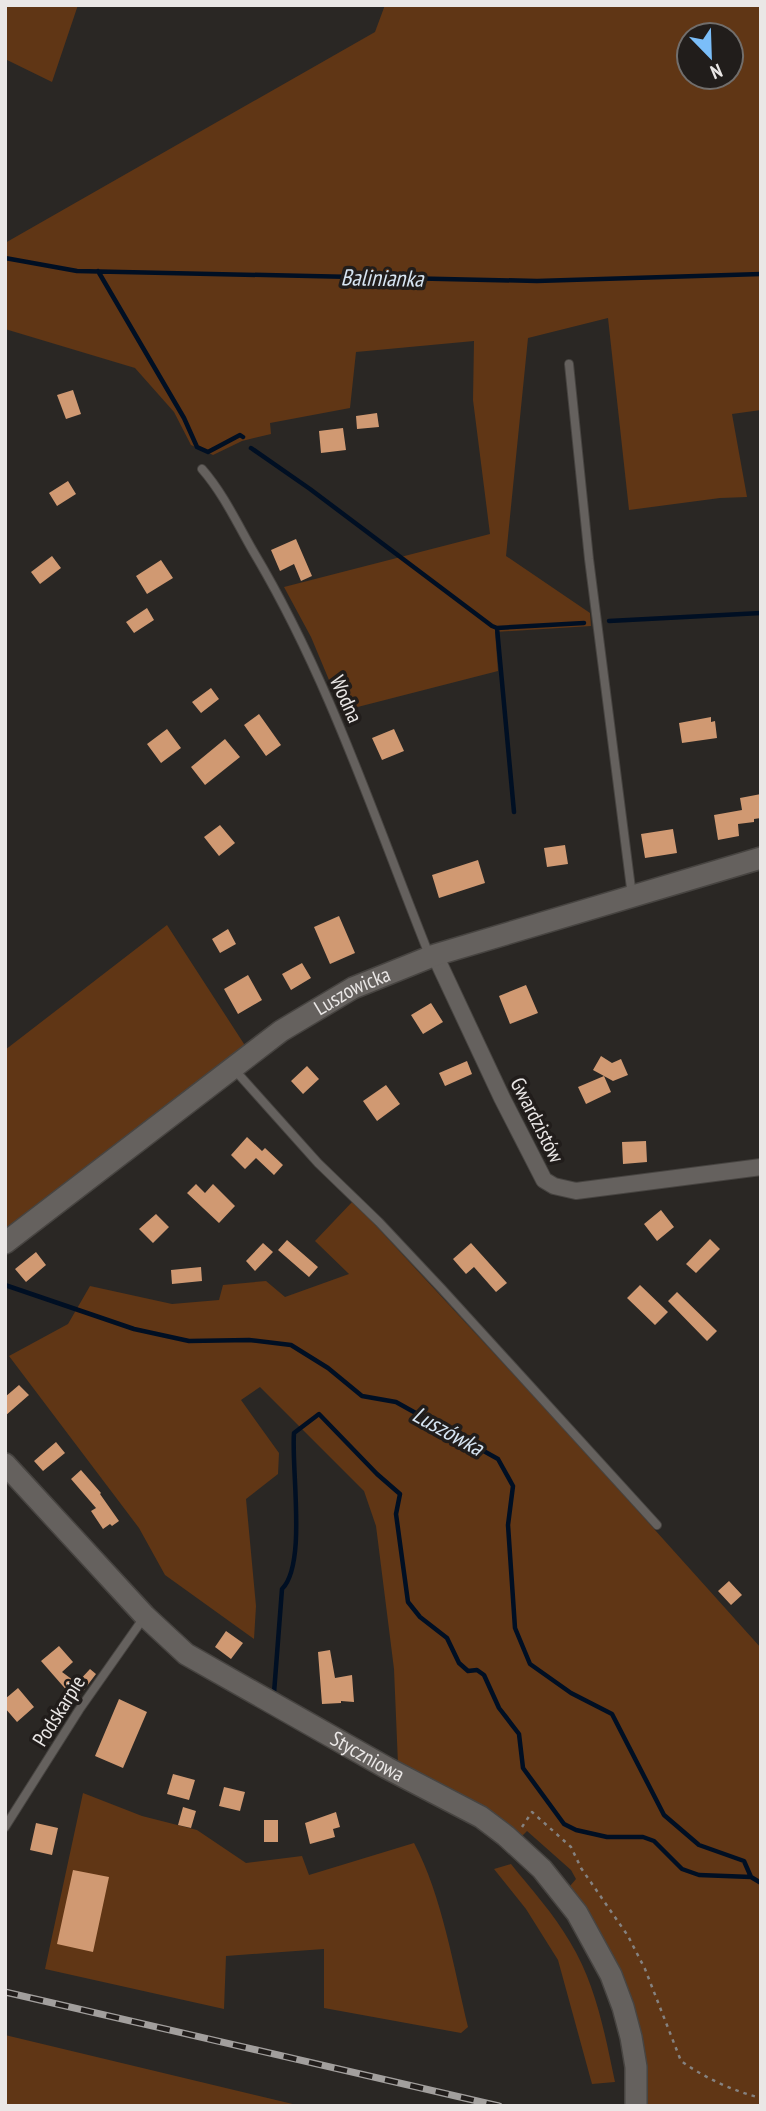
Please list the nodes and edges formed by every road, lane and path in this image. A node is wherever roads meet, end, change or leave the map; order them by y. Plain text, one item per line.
1 (569, 364) dead end
2 (202, 469) dead end
3 (761, 858) edge
4 (632, 896) junction
5 (433, 956) junction
6 (233, 1068) junction
7 (761, 1167) edge
8 (5, 1244) edge
9 (5, 1464) edge
10 (657, 1525) dead end
11 (145, 1616) junction
12 (532, 1812) dead end
13 (5, 1827) edge
14 (761, 2098) edge
15 (636, 2106) edge

1 - 4 lane
2 - 5 lane, Wodna
3 - 4 street, Luszowicka
4 - 5 street, Luszowicka
5 - 6 street, Luszowicka
5 - 7 street, Gwardzistów
6 - 8 street, Luszowicka
6 - 10 lane
9 - 11 street, Styczniowa
11 - 13 lane, Podskarpie
11 - 15 street, Styczniowa
12 - 14 path

